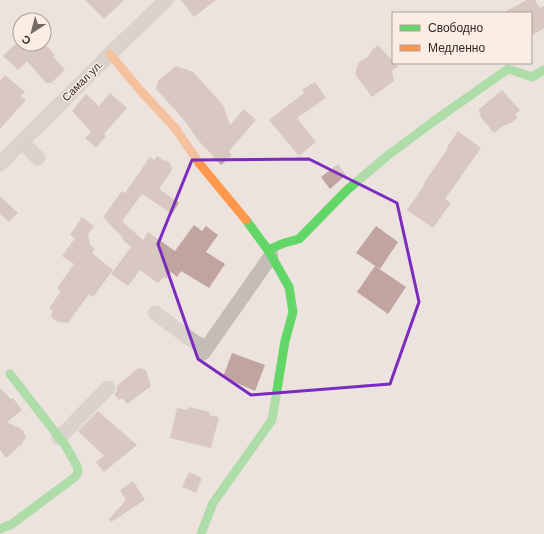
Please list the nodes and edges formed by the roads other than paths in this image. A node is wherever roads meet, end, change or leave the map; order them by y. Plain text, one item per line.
1 (166, 0) edge
2 (110, 54) junction
3 (544, 70) edge
4 (22, 142) junction
5 (38, 158) dead end
6 (0, 164) edge
7 (269, 253) junction
8 (155, 313) dead end
9 (10, 374) dead end
10 (108, 388) dead end
11 (59, 438) junction
12 (0, 529) edge
13 (201, 534) edge

1 - 2 street, Самал ул.
2 - 4 street, Самал ул.
2 - 7 street
3 - 7 street
4 - 5 street
4 - 6 street, Самал ул.
7 - 8 street
7 - 13 street
9 - 11 street
10 - 11 street
11 - 12 street

